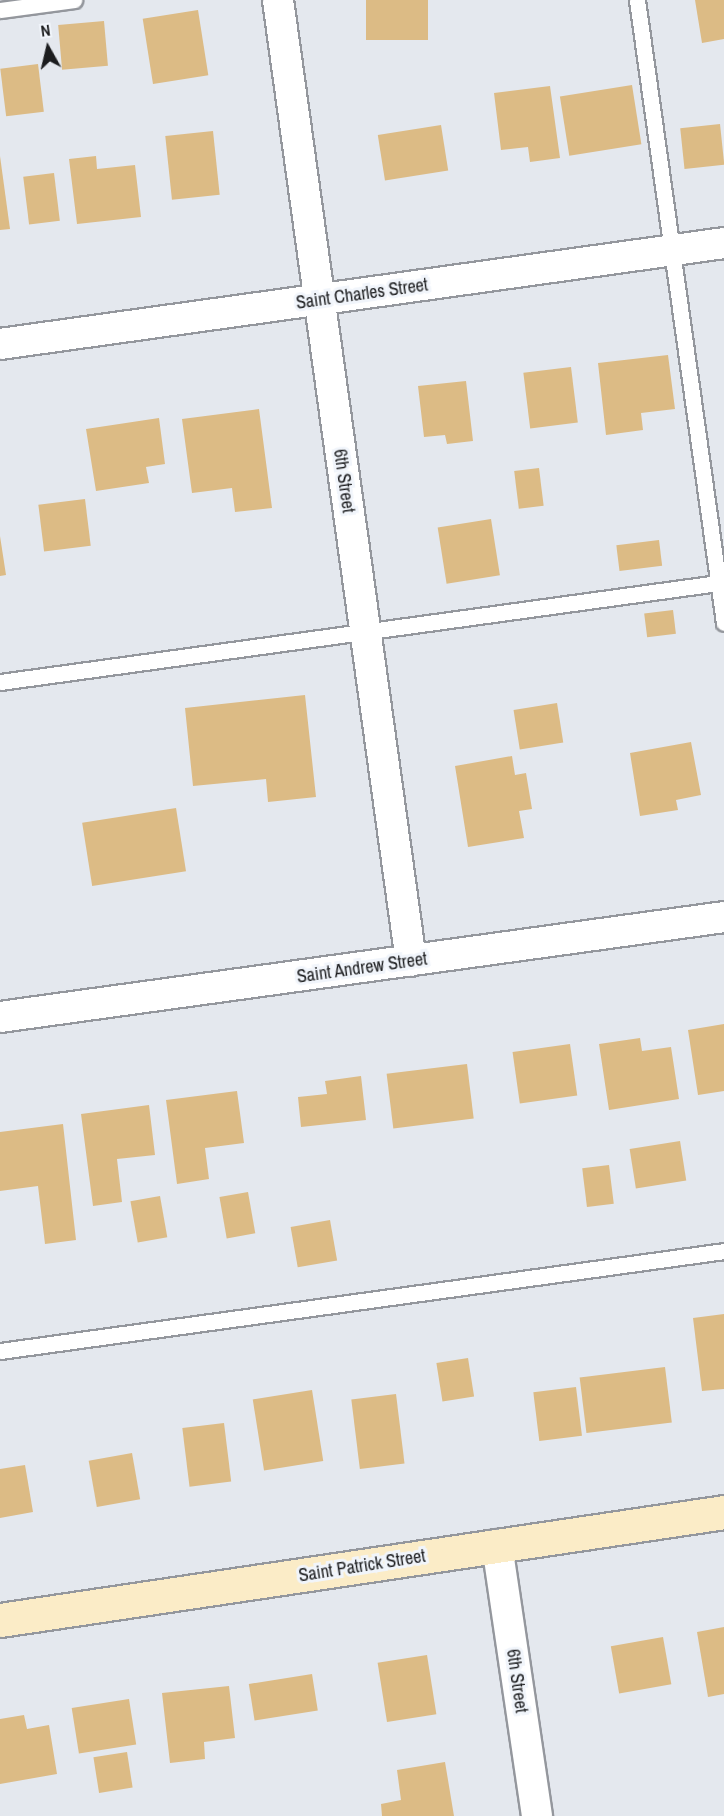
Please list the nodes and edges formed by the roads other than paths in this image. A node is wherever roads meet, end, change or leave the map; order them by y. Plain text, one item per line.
1 (74, 0) edge
2 (278, 0) edge
3 (638, 0) edge
4 (0, 10) edge
5 (724, 243) edge
6 (673, 250) junction
7 (319, 300) junction
8 (0, 344) edge
9 (718, 583) junction
10 (724, 623) edge
11 (365, 632) junction
12 (0, 682) edge
13 (724, 917) edge
14 (411, 961) junction
15 (0, 1017) edge
16 (724, 1251) edge
17 (0, 1352) edge
18 (724, 1512) edge
19 (497, 1545) junction
20 (0, 1620) edge
21 (537, 1816) edge

1 - 4 lane
2 - 7 street, 6th Street
3 - 6 lane
5 - 6 street, Saint Charles Street
6 - 7 street, Saint Charles Street
6 - 9 lane
7 - 8 street, Saint Charles Street
7 - 11 street, 6th Street
9 - 10 lane
9 - 11 lane
11 - 12 lane
11 - 14 street, 6th Street
13 - 14 street, Saint Andrew Street
14 - 15 street, Saint Andrew Street
16 - 17 lane
18 - 19 main road, Saint Patrick Street
19 - 20 main road, Saint Patrick Street
19 - 21 street, 6th Street

